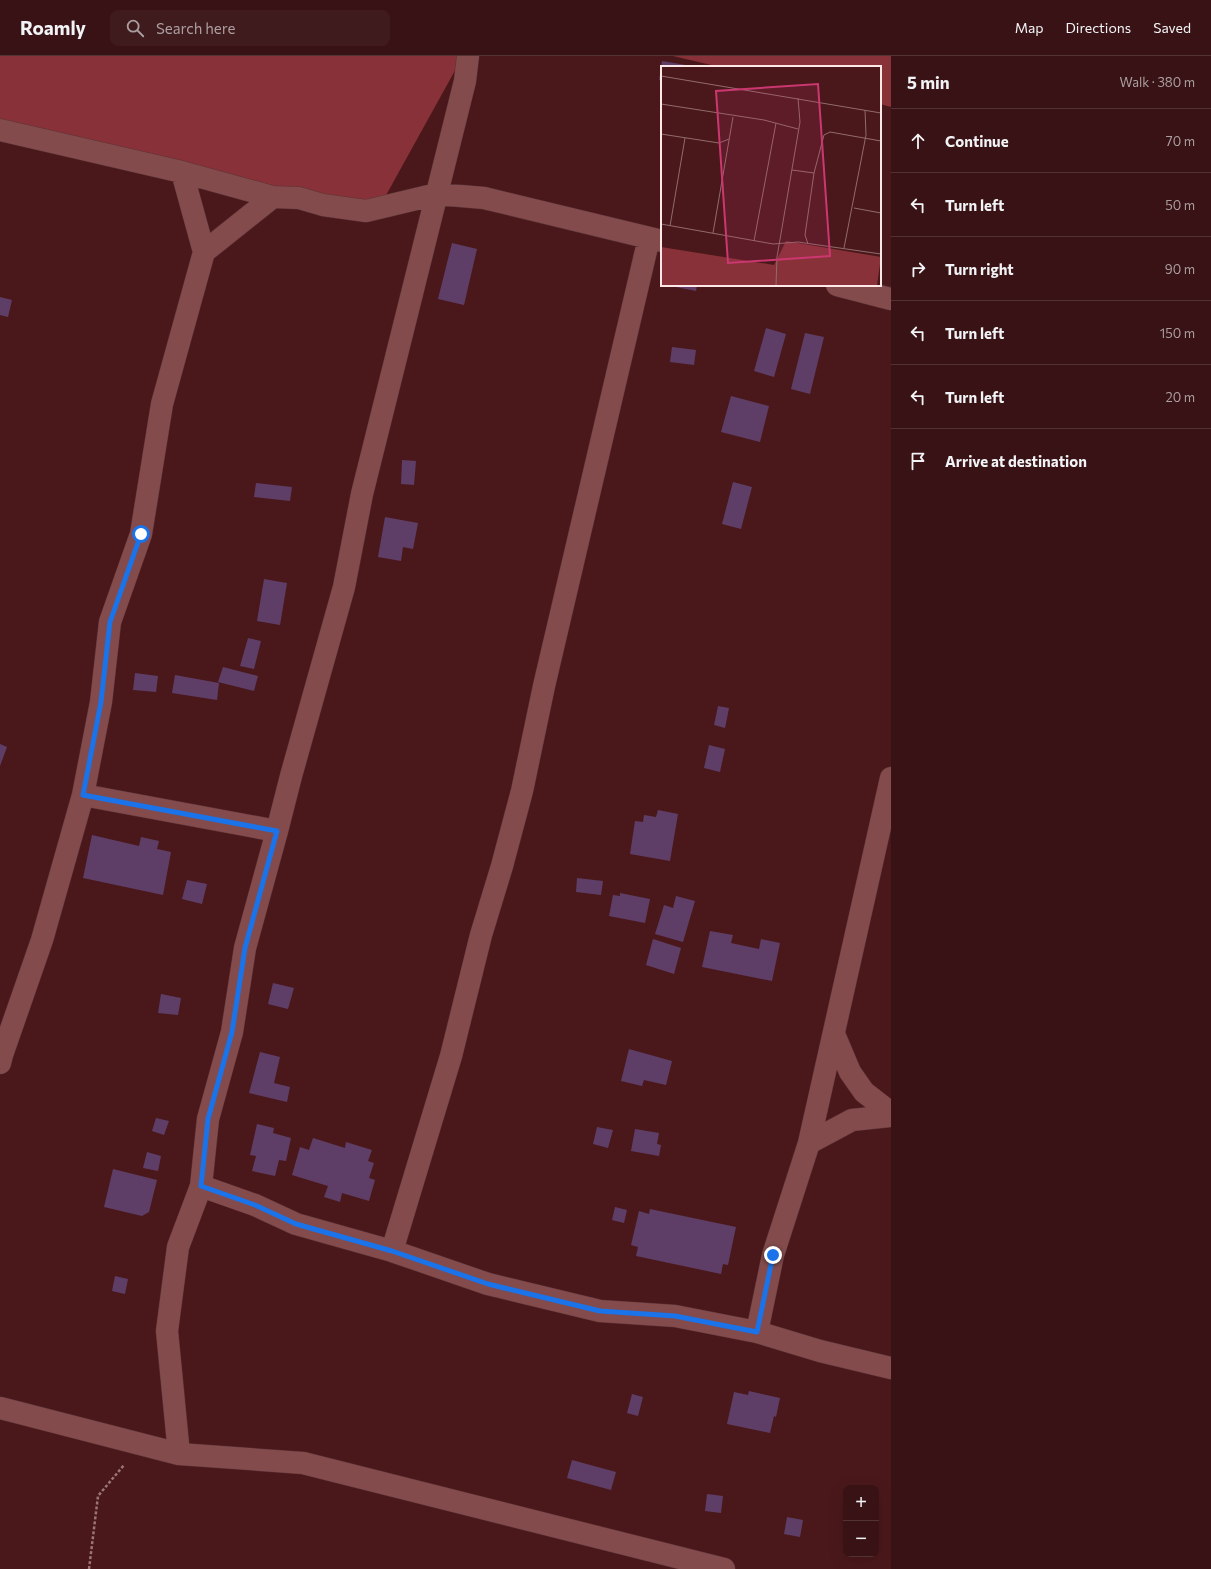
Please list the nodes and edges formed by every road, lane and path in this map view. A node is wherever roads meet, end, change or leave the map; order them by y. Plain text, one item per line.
1 (468, 56) edge
2 (0, 130) edge
3 (182, 172) junction
4 (437, 194) junction
5 (272, 197) junction
6 (656, 240) edge
7 (204, 252) junction
8 (842, 286) edge
9 (891, 299) edge
10 (891, 778) edge
11 (83, 795) junction
12 (277, 831) junction
13 (834, 1034) junction
14 (0, 1064) edge
15 (891, 1114) edge
16 (809, 1143) junction
17 (201, 1186) junction
18 (392, 1251) junction
19 (757, 1332) junction
20 (891, 1368) edge
21 (0, 1408) edge
22 (141, 1444) junction
23 (179, 1454) junction
24 (89, 1569) edge
25 (724, 1569) edge

1 - 4 street
2 - 3 street
3 - 5 street
3 - 7 street
4 - 5 street
4 - 6 street
4 - 12 street
5 - 7 street
6 - 18 street
7 - 11 street
8 - 9 street
10 - 13 street
11 - 12 street
11 - 14 street
12 - 17 street
13 - 15 street
13 - 16 street
15 - 16 street
16 - 19 street
17 - 18 street
17 - 23 street
18 - 19 street
19 - 20 street
21 - 22 street
22 - 23 street
22 - 24 path
23 - 25 street

